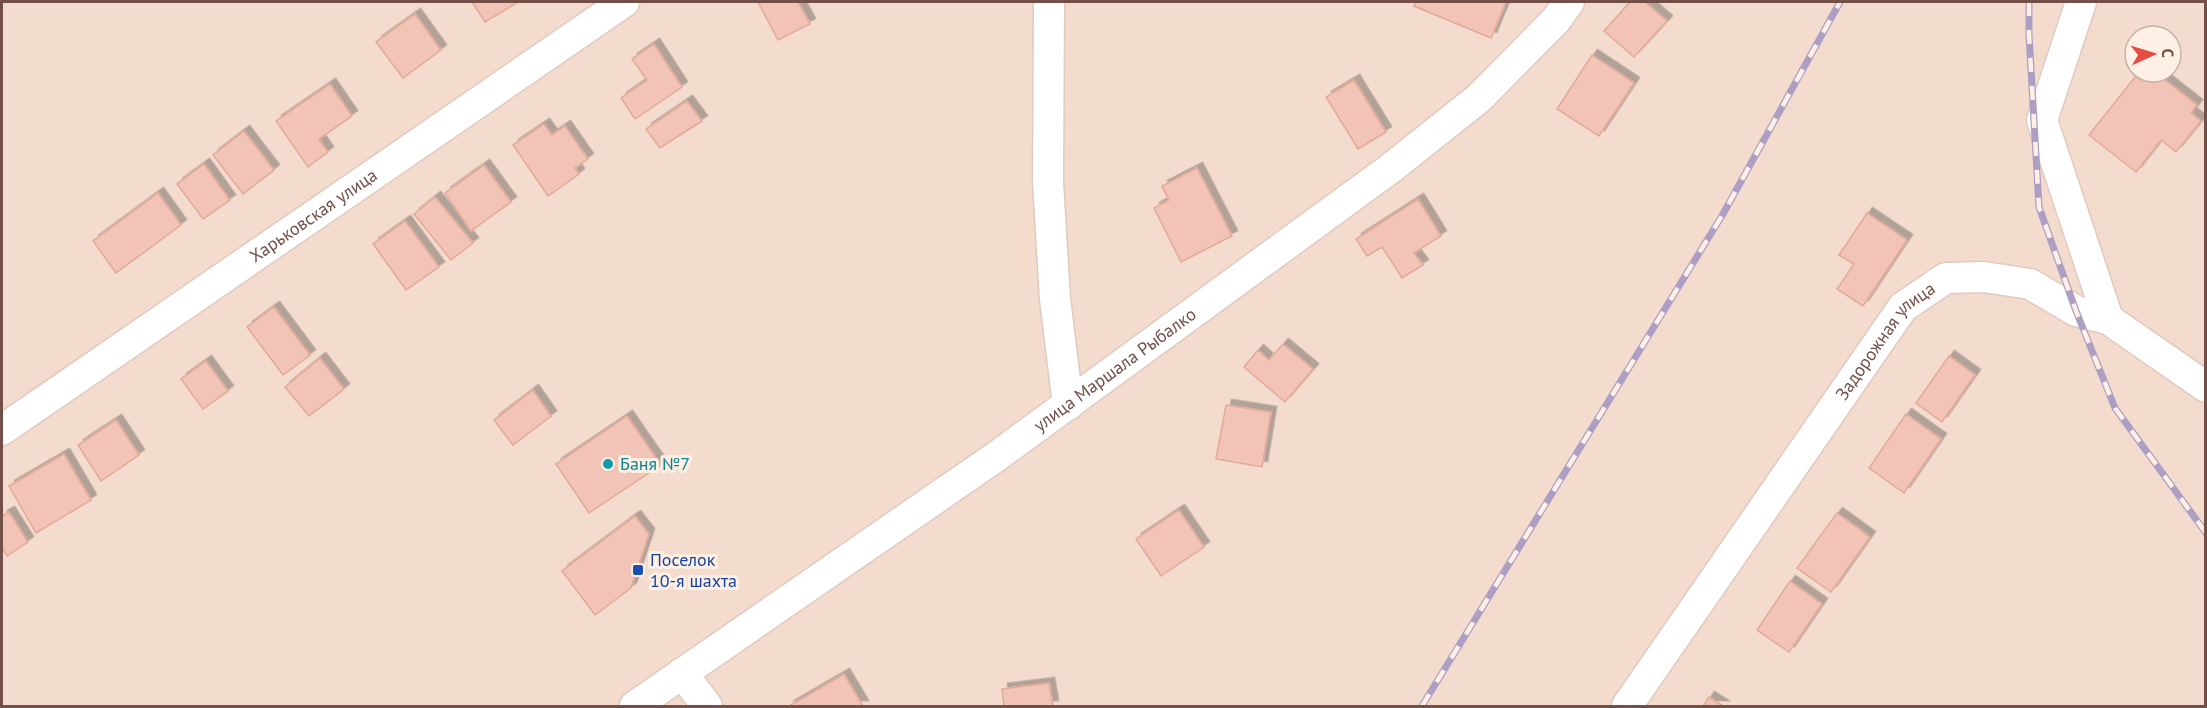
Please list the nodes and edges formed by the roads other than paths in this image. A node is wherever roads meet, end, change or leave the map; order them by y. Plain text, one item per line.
1 (624, 2) edge
2 (1049, 2) edge
3 (1569, 2) edge
4 (2081, 2) edge
5 (2108, 319) junction
6 (2205, 387) edge
7 (1068, 405) junction
8 (2, 430) edge
9 (682, 673) junction
10 (635, 706) edge
11 (707, 706) edge
12 (1627, 706) edge

1 - 8 street, Харьковская улица
2 - 7 street
3 - 7 street, улица Маршала Рыбалко
4 - 5 street
5 - 6 street
5 - 12 street, Задорожная улица
7 - 9 street, улица Маршала Рыбалко
9 - 10 street, улица Маршала Рыбалко
9 - 11 street

